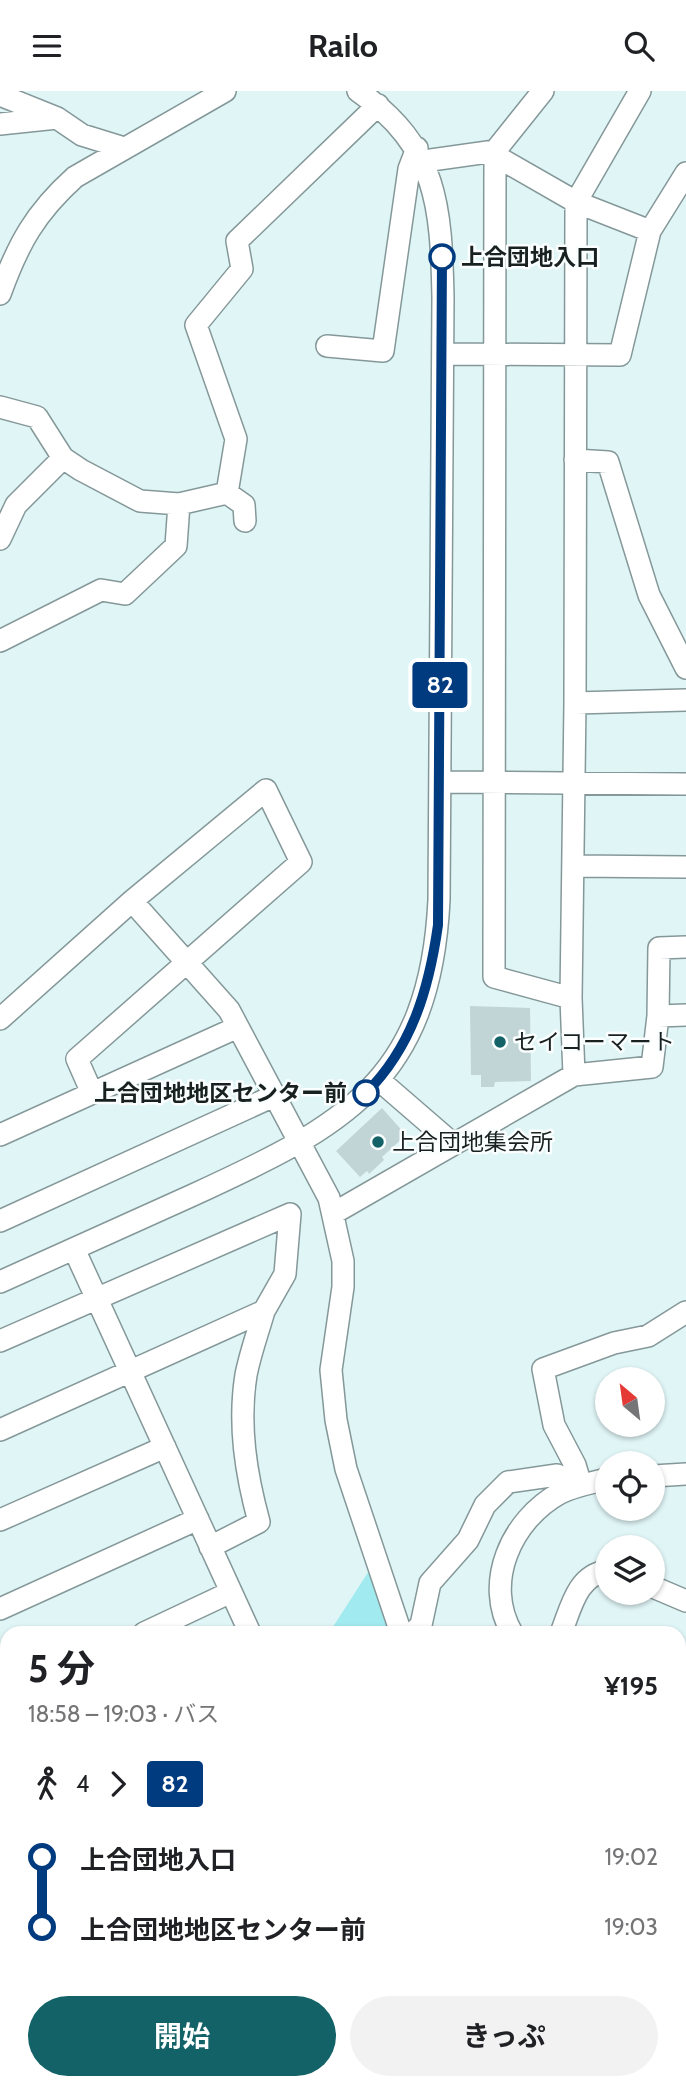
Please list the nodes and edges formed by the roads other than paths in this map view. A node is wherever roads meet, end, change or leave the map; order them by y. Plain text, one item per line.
1 (225, 91) edge
2 (358, 91) edge
3 (543, 91) edge
4 (640, 91) edge
5 (0, 95) edge
6 (34, 98) edge
7 (378, 105) junction
8 (57, 118) junction
9 (0, 124) edge
10 (124, 148) junction
11 (495, 151) junction
12 (420, 155) junction
13 (686, 173) edge
14 (576, 202) junction
15 (650, 230) junction
16 (0, 294) edge
17 (327, 346) dead end
18 (443, 354) junction
19 (494, 355) junction
20 (575, 355) junction
21 (0, 407) edge
22 (63, 458) junction
23 (575, 460) junction
24 (227, 493) junction
25 (179, 505) junction
26 (246, 521) dead end
27 (0, 539) edge
28 (0, 641) edge
29 (686, 668) edge
30 (686, 700) edge
31 (575, 702) junction
32 (440, 782) junction
33 (494, 782) junction
34 (575, 783) junction
35 (686, 784) edge
36 (573, 866) junction
37 (686, 867) edge
38 (132, 901) junction
39 (686, 947) edge
40 (186, 962) junction
41 (571, 998) junction
42 (686, 1015) edge
43 (659, 1016) junction
44 (0, 1019) edge
45 (238, 1027) junction
46 (574, 1075) junction
47 (379, 1080) junction
48 (92, 1093) junction
49 (276, 1095) junction
50 (0, 1135) edge
51 (302, 1143) junction
52 (453, 1145) junction
53 (334, 1213) junction
54 (0, 1221) edge
55 (74, 1249) junction
56 (0, 1282) edge
57 (97, 1297) junction
58 (264, 1311) junction
59 (686, 1311) edge
60 (0, 1341) edge
61 (130, 1371) junction
62 (0, 1430) edge
63 (165, 1447) junction
64 (686, 1474) edge
65 (665, 1475) edge
66 (595, 1482) edge
67 (581, 1485) junction
68 (198, 1519) junction
69 (0, 1520) edge
70 (210, 1547) junction
71 (595, 1575) edge
72 (665, 1592) edge
73 (231, 1593) junction
74 (686, 1601) edge
75 (0, 1609) edge
76 (159, 1626) edge
77 (247, 1626) edge
78 (399, 1626) edge
79 (420, 1626) edge
80 (509, 1626) edge
81 (564, 1626) edge

1 - 10 street
2 - 7 street
3 - 11 street
4 - 14 street
5 - 6 street
6 - 8 street
7 - 12 street
7 - 24 street
8 - 9 street
8 - 10 street
10 - 16 street
11 - 12 street
11 - 14 street
11 - 19 street
12 - 17 street
12 - 18 street
13 - 15 street
14 - 15 street
14 - 20 street
15 - 20 street
18 - 19 street
18 - 32 street
19 - 20 street
19 - 33 street
20 - 23 street
21 - 22 street
22 - 25 street
22 - 27 street
23 - 29 street
23 - 31 street
24 - 25 street
24 - 26 street
25 - 28 street
30 - 31 street
31 - 34 street
32 - 33 street
32 - 47 street
33 - 34 street
33 - 41 street
34 - 35 street
34 - 36 street
36 - 37 street
36 - 41 street
38 - 40 street
38 - 40 street
38 - 44 street
39 - 43 street
40 - 45 street
40 - 48 street
41 - 46 street
42 - 43 street
43 - 46 street
45 - 48 street
45 - 49 street
46 - 52 street
47 - 51 street
47 - 52 street
48 - 50 street
49 - 51 street
49 - 54 street
51 - 53 street
51 - 55 street
52 - 53 street
53 - 78 street
55 - 56 street
55 - 57 street
57 - 58 street
57 - 60 street
57 - 61 street
58 - 61 street
58 - 70 street
59 - 67 street
61 - 62 street
61 - 63 street
63 - 68 street
63 - 69 street
64 - 65 street
66 - 67 street
67 - 79 street
67 - 80 street
68 - 70 street
68 - 75 street
70 - 73 street
71 - 81 street
72 - 74 street
73 - 76 street
73 - 77 street

